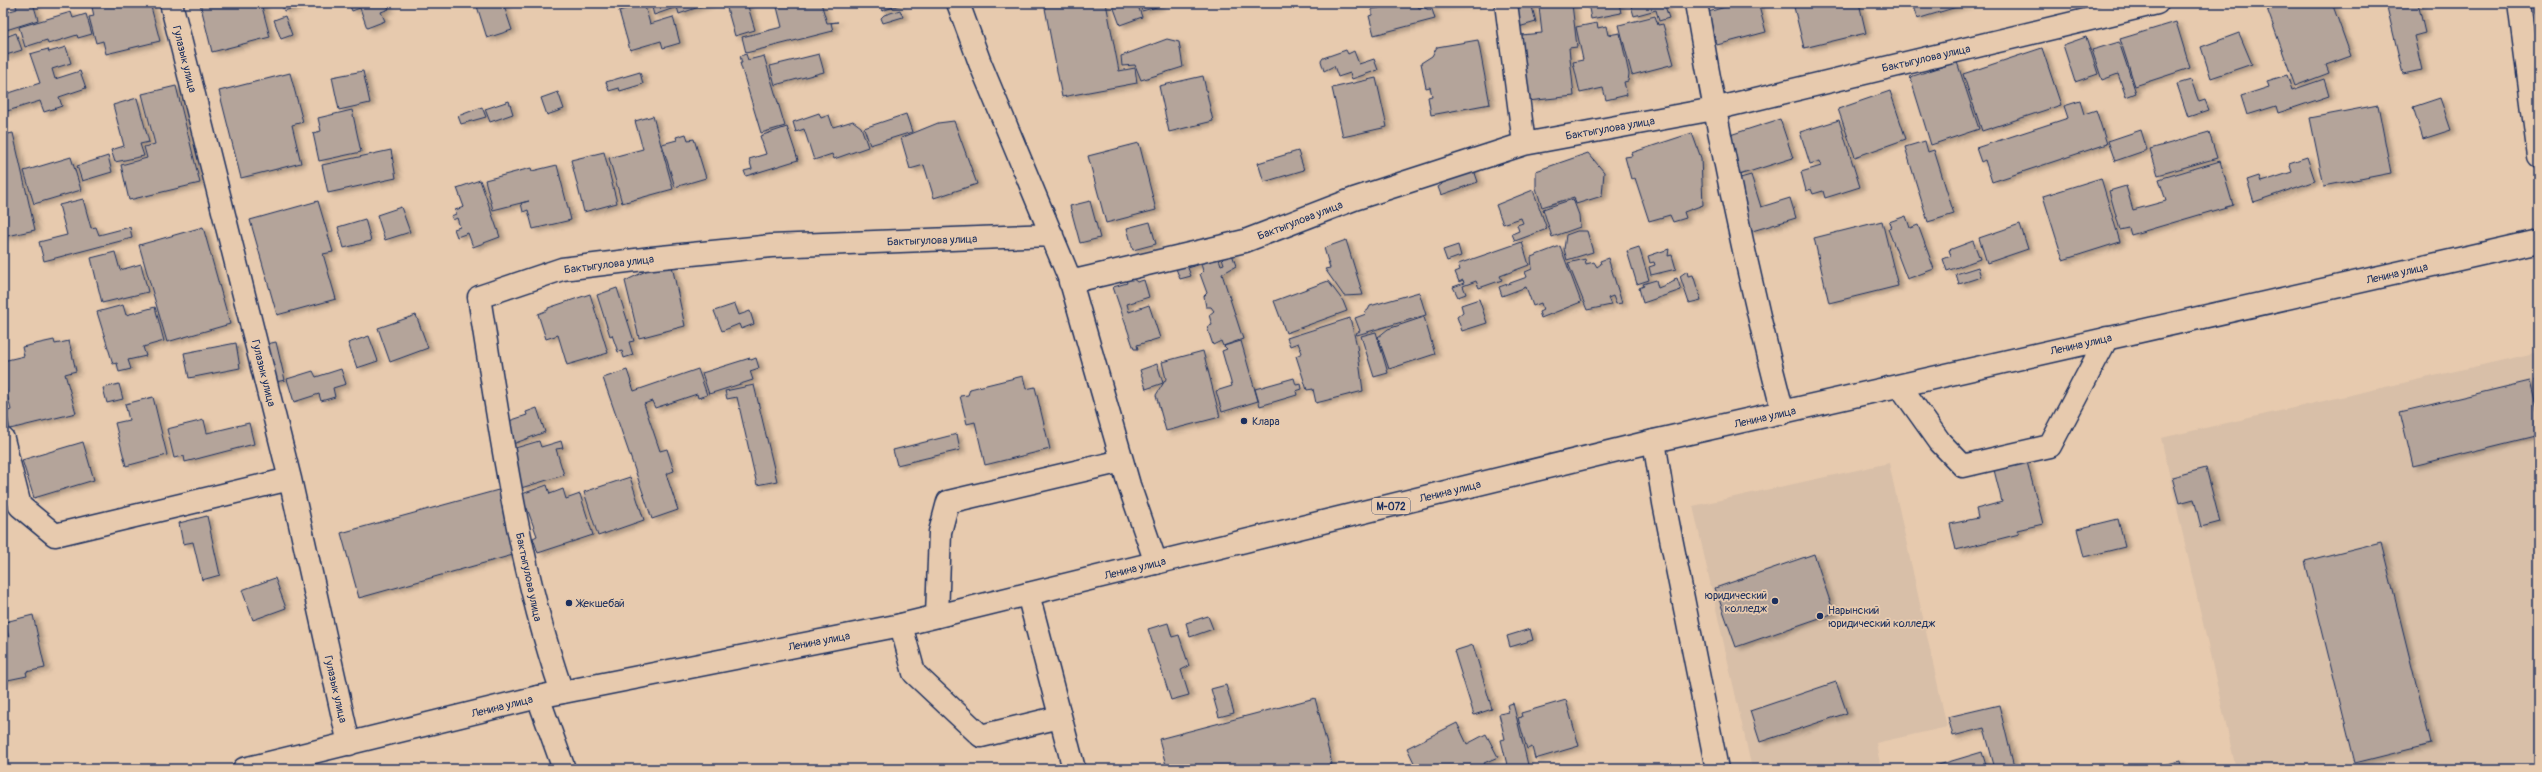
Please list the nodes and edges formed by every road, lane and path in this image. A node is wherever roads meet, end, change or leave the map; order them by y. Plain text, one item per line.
1 (171, 3) edge
2 (958, 3) edge
3 (1506, 3) edge
4 (1696, 3) edge
5 (2157, 3) edge
6 (2519, 3) edge
7 (1714, 109) junction
8 (1524, 144) junction
9 (2539, 157) edge
10 (1052, 235) junction
11 (2539, 241) edge
12 (1070, 282) junction
13 (2107, 338) junction
14 (1900, 386) junction
15 (1783, 413) junction
16 (3, 439) edge
17 (1654, 442) junction
18 (1122, 461) junction
19 (290, 479) junction
20 (1156, 563) junction
21 (1028, 594) junction
22 (937, 616) junction
23 (901, 625) junction
24 (562, 692) junction
25 (538, 697) junction
26 (1060, 717) junction
27 (349, 744) junction
28 (244, 769) edge
29 (564, 769) edge
30 (1074, 769) edge
31 (1716, 769) edge

1 - 19 street, Гулазык улица
2 - 10 street
3 - 8 street
4 - 7 street
5 - 7 street, Бактыгулова улица
6 - 9 street
7 - 8 street, Бактыгулова улица
7 - 15 street
8 - 12 street, Бактыгулова улица
10 - 12 street
10 - 24 street, Бактыгулова улица
11 - 13 street, Ленина улица / М-072
12 - 18 street
13 - 14 street, Ленина улица / М-072
13 - 14 street
14 - 15 street, Ленина улица / М-072
15 - 17 street, Ленина улица / М-072
16 - 19 street
17 - 20 street, Ленина улица / М-072
17 - 31 street
18 - 20 street
18 - 22 street
19 - 27 street, Гулазык улица
20 - 21 street, Ленина улица / М-072
21 - 22 street, Ленина улица / М-072
21 - 26 street
22 - 23 street, Ленина улица / М-072
23 - 24 street, Ленина улица / М-072
23 - 26 street
24 - 25 street, Ленина улица / М-072
25 - 27 street, Ленина улица / М-072
25 - 29 street
26 - 30 street
27 - 28 street, Ленина улица / М-072

